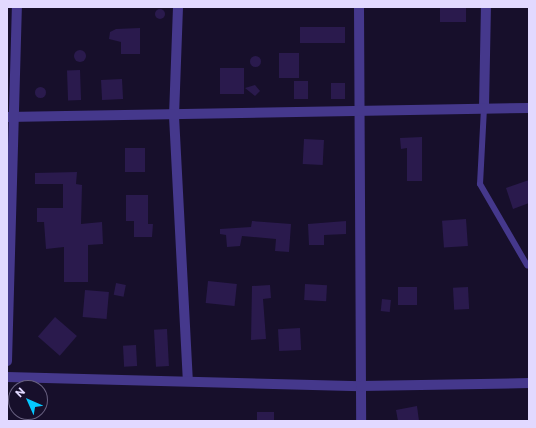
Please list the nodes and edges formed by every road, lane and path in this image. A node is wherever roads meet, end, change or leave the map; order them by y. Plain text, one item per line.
1 (16, 7) edge
2 (178, 7) edge
3 (359, 7) edge
4 (486, 7) edge
5 (484, 108) junction
6 (529, 108) edge
7 (362, 111) junction
8 (174, 116) junction
9 (12, 117) edge
10 (527, 265) dead end
11 (7, 361) edge
12 (7, 377) edge
13 (188, 381) junction
14 (529, 383) edge
15 (361, 386) junction
16 (361, 421) edge

1 - 9 street
2 - 8 street
3 - 7 street
4 - 5 street
5 - 6 street
5 - 7 street
5 - 10 lane
7 - 8 street
7 - 15 street
8 - 9 street
8 - 13 street
9 - 11 street
12 - 13 street
13 - 15 street
14 - 15 street
15 - 16 street

